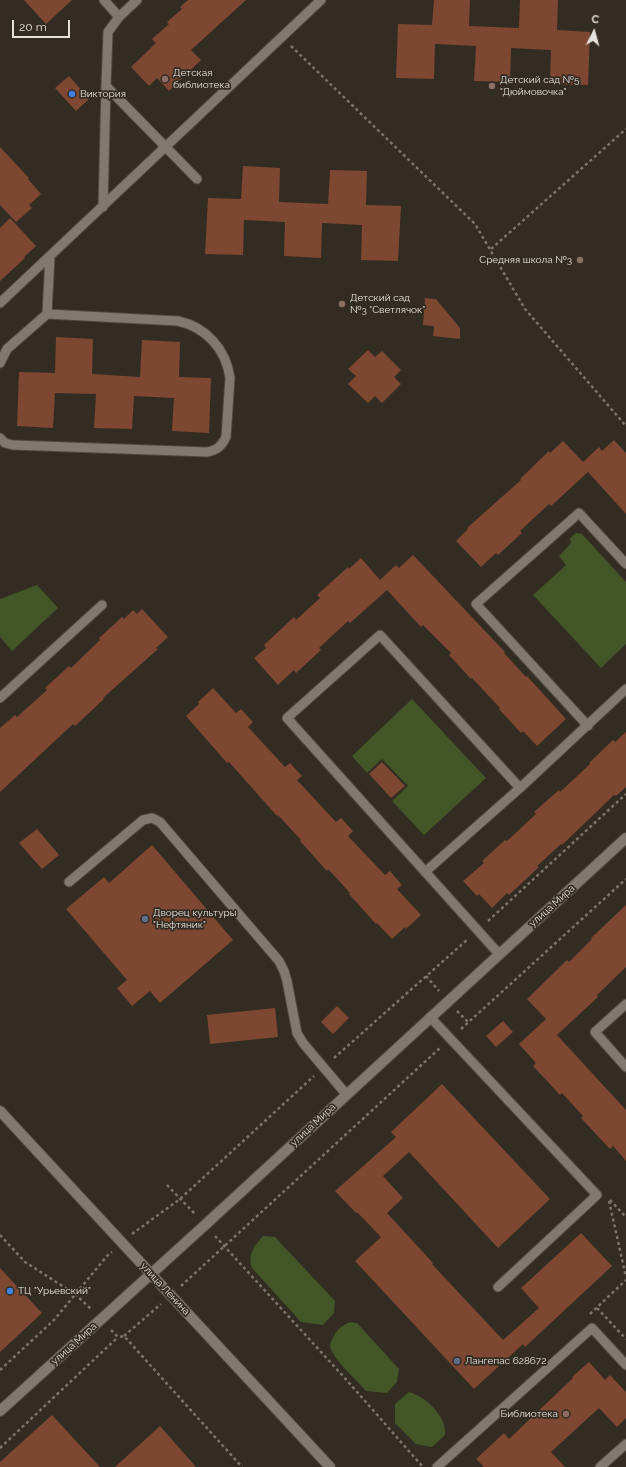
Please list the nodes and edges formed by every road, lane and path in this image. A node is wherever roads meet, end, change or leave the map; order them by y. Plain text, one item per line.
1 (104, 0) edge
2 (137, 0) edge
3 (321, 0) edge
4 (119, 17) junction
5 (282, 37) junction
6 (106, 86) junction
7 (626, 129) edge
8 (165, 147) junction
9 (197, 179) dead end
10 (103, 207) junction
11 (491, 250) junction
12 (50, 256) junction
13 (0, 303) edge
14 (47, 314) junction
15 (0, 363) edge
16 (626, 426) edge
17 (0, 438) edge
18 (626, 564) edge
19 (102, 606) dead end
20 (626, 689) edge
21 (0, 698) edge
22 (588, 726) junction
23 (520, 788) junction
24 (626, 794) edge
25 (626, 838) edge
26 (425, 872) junction
27 (626, 879) edge
28 (69, 882) dead end
29 (478, 931) junction
30 (499, 954) junction
31 (626, 1004) edge
32 (430, 1017) junction
33 (450, 1039) junction
34 (324, 1067) junction
35 (626, 1067) edge
36 (346, 1094) junction
37 (0, 1111) edge
38 (167, 1184) dead end
39 (180, 1198) junction
40 (609, 1198) dead end
41 (205, 1225) junction
42 (0, 1235) edge
43 (122, 1243) junction
44 (224, 1247) junction
45 (151, 1274) junction
46 (626, 1277) edge
47 (498, 1287) dead end
48 (75, 1294) junction
49 (171, 1295) junction
50 (597, 1308) dead end
51 (101, 1319) junction
52 (124, 1336) junction
53 (118, 1337) junction
54 (626, 1339) edge
55 (626, 1364) edge
56 (0, 1370) edge
57 (0, 1411) edge
58 (626, 1444) edge
59 (0, 1448) edge
60 (242, 1467) edge
61 (330, 1467) edge
62 (424, 1467) edge
63 (437, 1467) edge
64 (600, 1467) edge

1 - 4 lane
2 - 4 lane
3 - 5 lane
4 - 6 lane
5 - 8 lane
5 - 11 path
6 - 8 lane
6 - 10 lane
7 - 11 path
8 - 9 lane
8 - 10 lane
10 - 12 lane
11 - 16 path
12 - 13 lane
12 - 14 lane
14 - 15 lane
14 - 17 lane
18 - 22 lane
19 - 21 lane
20 - 22 lane
22 - 23 lane
23 - 26 lane
23 - 26 lane
24 - 29 path
25 - 30 street, улица Мира
26 - 29 lane
27 - 33 path
28 - 34 lane
29 - 30 lane
29 - 34 path
30 - 32 street, улица Мира
31 - 35 lane
32 - 33 lane
32 - 36 street, улица Мира
33 - 44 path
33 - 47 lane
34 - 36 lane
34 - 39 path
36 - 41 street, улица Мира
37 - 43 street, улица Ленина
38 - 39 path
39 - 41 path
39 - 43 path
40 - 46 path
41 - 44 path
41 - 45 street, улица Мира
42 - 48 path
43 - 45 street, улица Ленина
43 - 48 path
44 - 49 path
44 - 62 path
45 - 49 street, улица Ленина
45 - 51 street, улица Мира
48 - 51 path
48 - 56 path
49 - 52 path
49 - 61 street, улица Ленина
50 - 54 path
51 - 53 path
51 - 57 street, улица Мира
52 - 53 path
52 - 60 path
53 - 59 path
55 - 63 lane
58 - 64 lane

